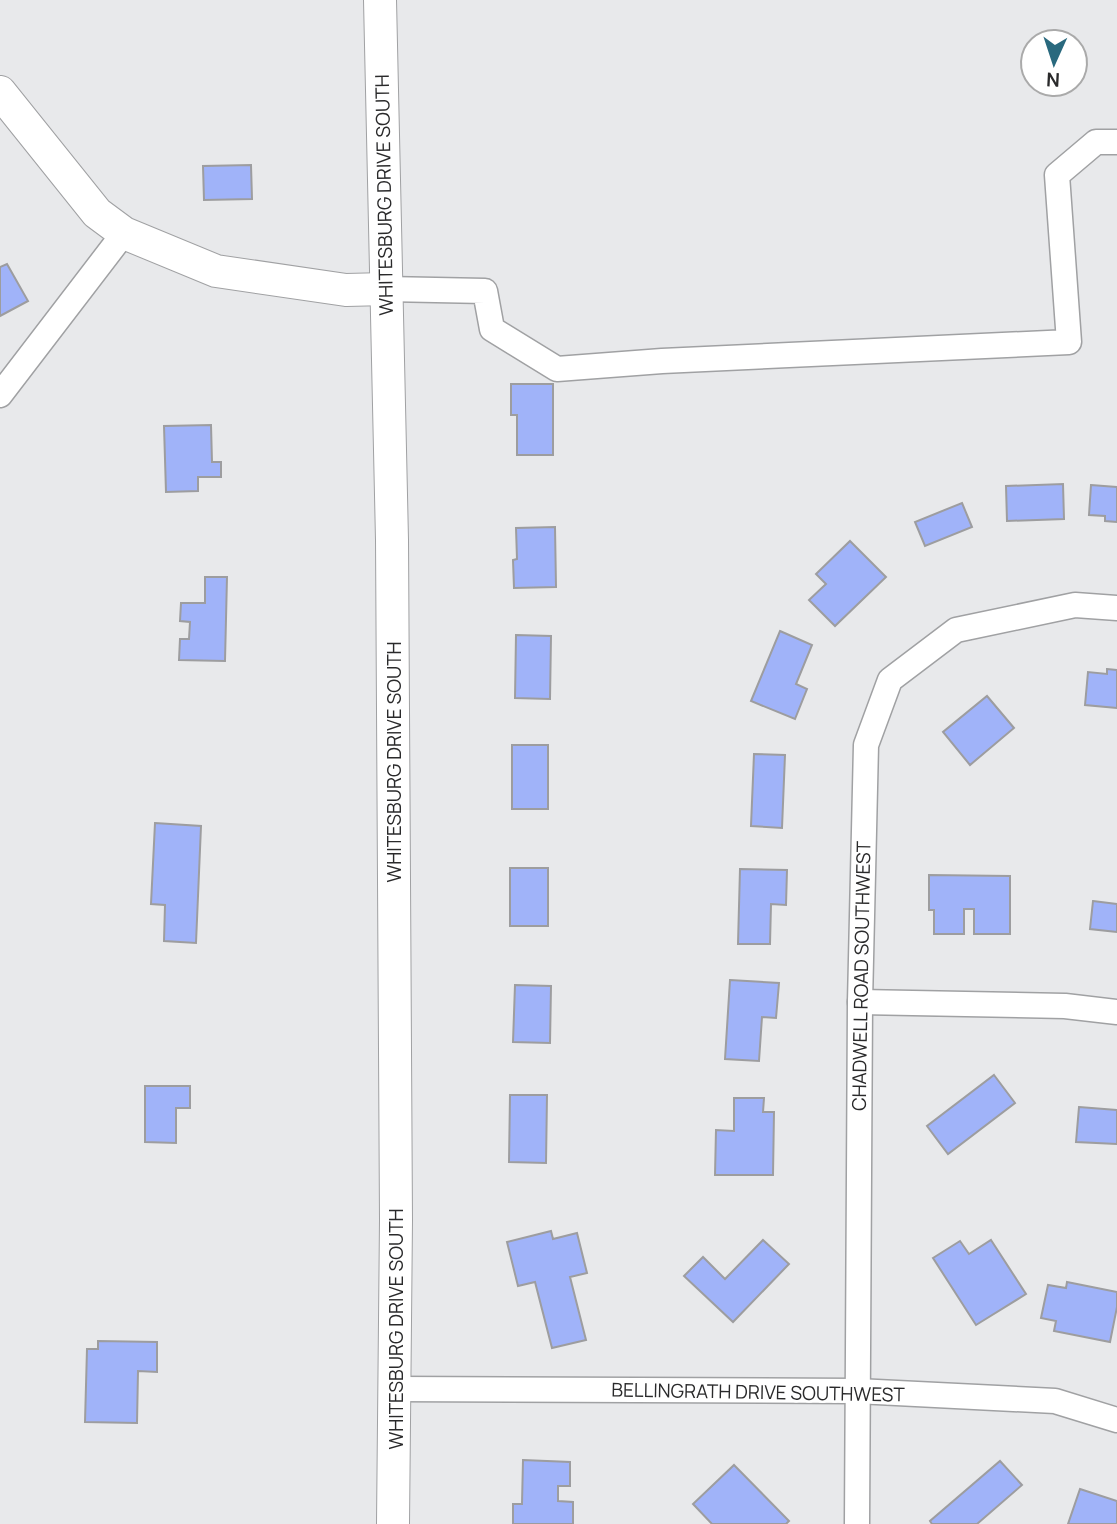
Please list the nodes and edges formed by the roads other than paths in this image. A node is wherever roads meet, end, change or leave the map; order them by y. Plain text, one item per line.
1 (380, 0) edge
2 (0, 92) edge
3 (1117, 142) edge
4 (124, 233) junction
5 (386, 289) junction
6 (0, 396) edge
7 (1117, 608) edge
8 (860, 1002) junction
9 (1117, 1012) edge
10 (395, 1389) junction
11 (857, 1391) junction
12 (1117, 1420) edge
13 (393, 1524) edge
14 (856, 1524) edge

1 - 5 main road, WHITESBURG DRIVE SOUTH
2 - 4 main road
3 - 5 street
4 - 5 main road
4 - 6 street
5 - 10 main road, WHITESBURG DRIVE SOUTH
7 - 8 street, CHADWELL ROAD SOUTHWEST
8 - 9 street
8 - 11 street, CHADWELL ROAD SOUTHWEST
10 - 11 street, BELLINGRATH DRIVE SOUTHWEST
10 - 13 main road, WHITESBURG DRIVE SOUTH
11 - 12 street, BELLINGRATH DRIVE SOUTHWEST
11 - 14 street, CHADWELL ROAD SOUTHWEST

